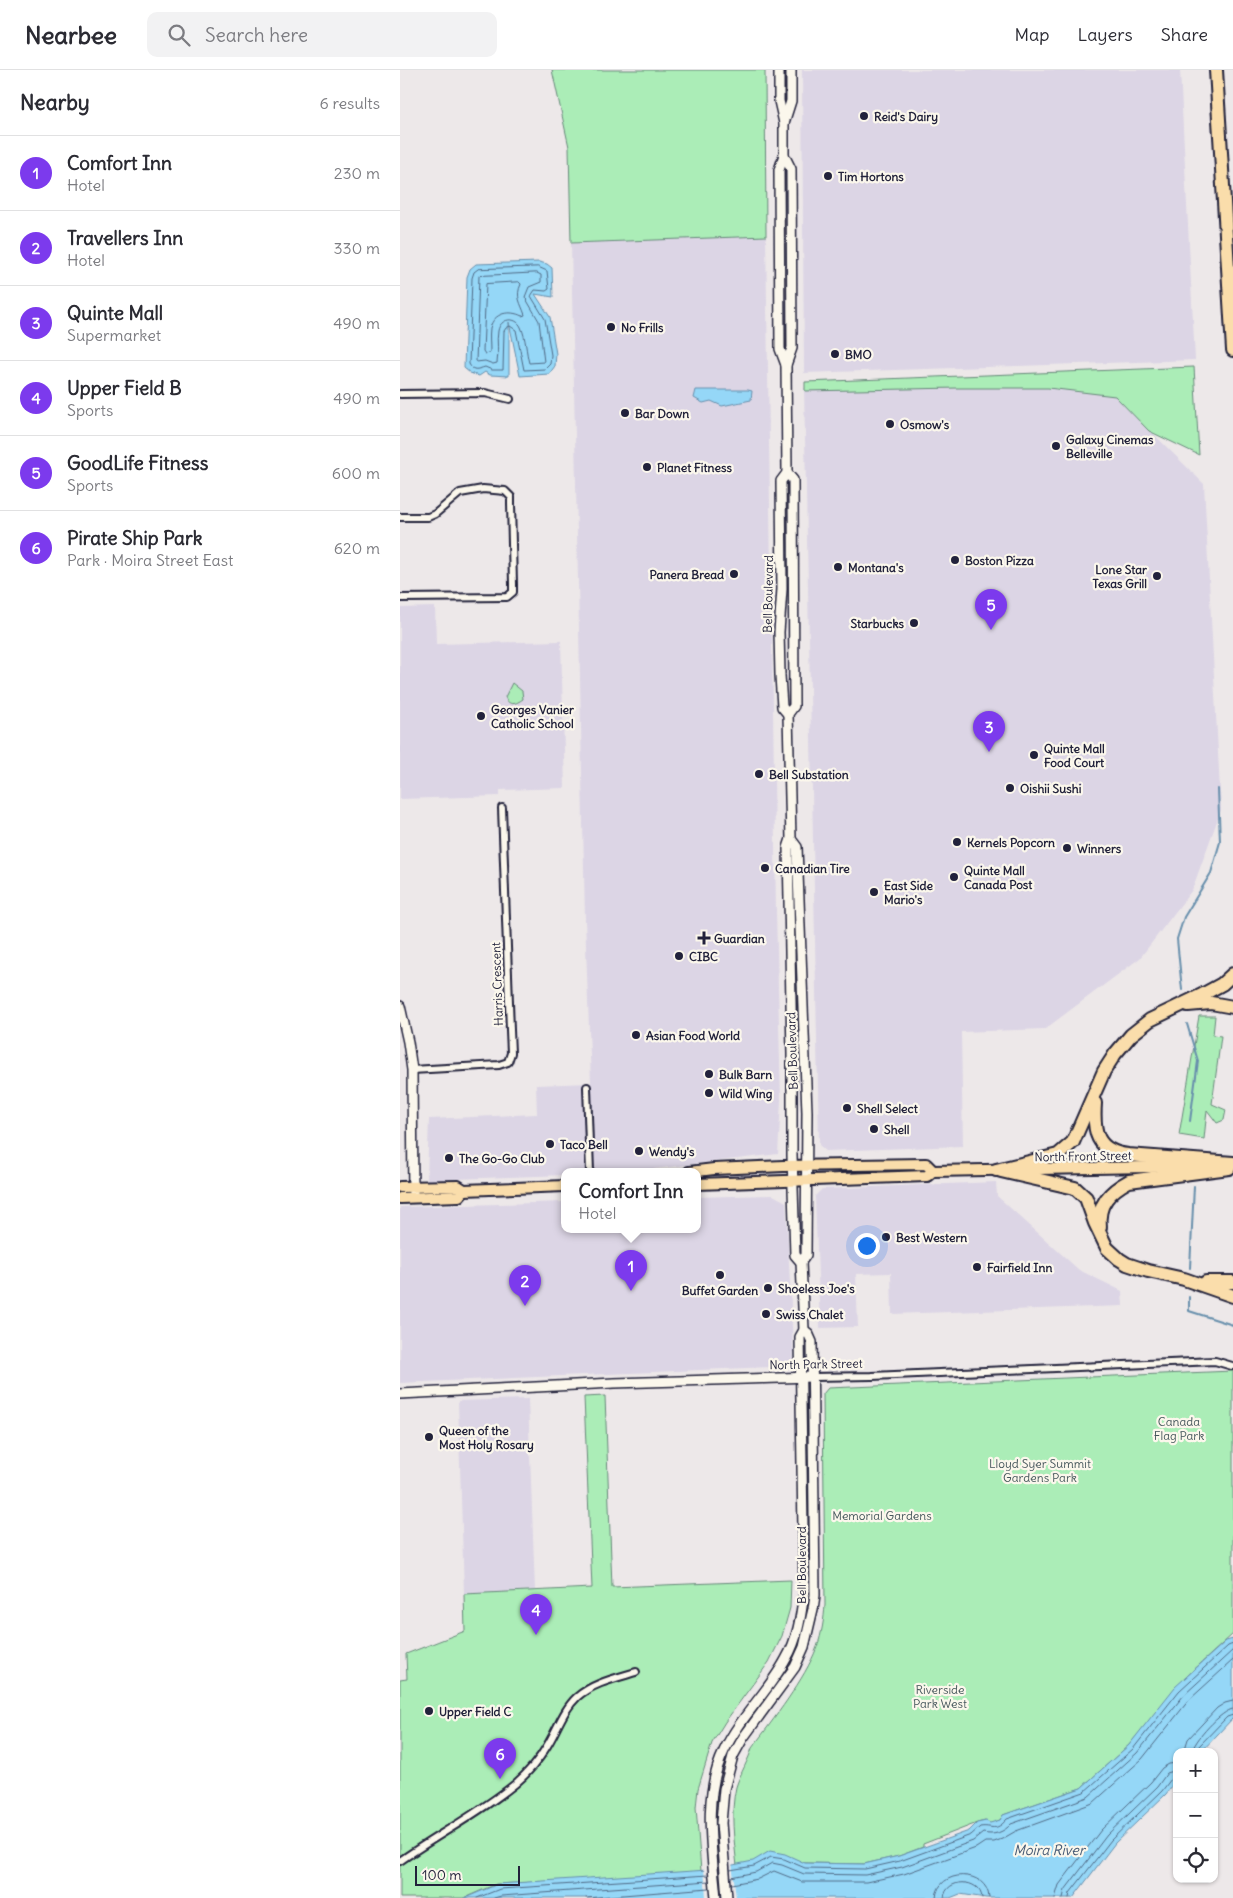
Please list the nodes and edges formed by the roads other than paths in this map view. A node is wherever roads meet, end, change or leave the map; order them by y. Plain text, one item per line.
1 (779, 70) edge
2 (791, 70) edge
3 (1216, 70) edge
4 (784, 123) junction
5 (1233, 350) edge
6 (400, 394) edge
7 (510, 399) dead end
8 (787, 473) junction
9 (400, 517) edge
10 (400, 598) edge
11 (788, 714) junction
12 (502, 808) dead end
13 (792, 839) junction
14 (1233, 974) edge
15 (400, 1006) edge
16 (1178, 1007) junction
17 (1233, 1007) edge
18 (412, 1070) junction
19 (1099, 1084) junction
20 (587, 1086) dead end
21 (1233, 1165) edge
22 (792, 1166) junction
23 (807, 1166) junction
24 (590, 1168) edge
25 (996, 1170) junction
26 (701, 1171) edge
27 (933, 1171) junction
28 (807, 1180) junction
29 (793, 1181) junction
30 (701, 1184) edge
31 (561, 1186) edge
32 (400, 1187) edge
33 (413, 1192) junction
34 (400, 1198) edge
35 (1103, 1242) junction
36 (801, 1262) junction
37 (1184, 1280) junction
38 (1233, 1282) edge
39 (1233, 1296) edge
40 (804, 1330) junction
41 (1232, 1366) dead end
42 (801, 1376) junction
43 (812, 1377) junction
44 (400, 1394) edge
45 (636, 1672) dead end
46 (400, 1861) edge
47 (716, 1898) edge
48 (727, 1898) edge

1 - 4 main road, Bell Boulevard
2 - 4 main road, Bell Boulevard
3 - 5 highway
4 - 8 main road, Bell Boulevard
6 - 7 street
8 - 11 main road, Bell Boulevard
8 - 11 main road, Bell Boulevard
9 - 10 street
11 - 13 main road, Bell Boulevard
12 - 18 street, Harris Crescent
13 - 22 main road, Bell Boulevard
13 - 23 main road, Bell Boulevard
14 - 16 highway
15 - 18 main road
16 - 17 highway
16 - 19 highway
18 - 33 main road
19 - 21 highway
19 - 25 highway
20 - 24 street
21 - 25 main road, North Front Street
21 - 35 highway
22 - 23 main road, North Front Street
22 - 26 main road, North Front Street
22 - 29 main road, Bell Boulevard
23 - 27 main road, North Front Street
23 - 28 main road, Bell Boulevard
25 - 27 main road, North Front Street
25 - 35 highway
27 - 28 main road, North Front Street
28 - 29 main road, North Front Street
28 - 36 main road, Bell Boulevard
29 - 30 main road, North Front Street
29 - 36 main road, Bell Boulevard
31 - 33 main road
32 - 33 main road
33 - 34 main road
35 - 37 highway
36 - 40 main road, Bell Boulevard
37 - 38 highway
37 - 39 highway
40 - 42 main road, Bell Boulevard
40 - 43 main road, Bell Boulevard
41 - 43 street, North Park Street
42 - 43 main road, North Park Street
42 - 44 main road, North Park Street
42 - 47 main road, Bell Boulevard
43 - 48 main road, Bell Boulevard
45 - 46 street

